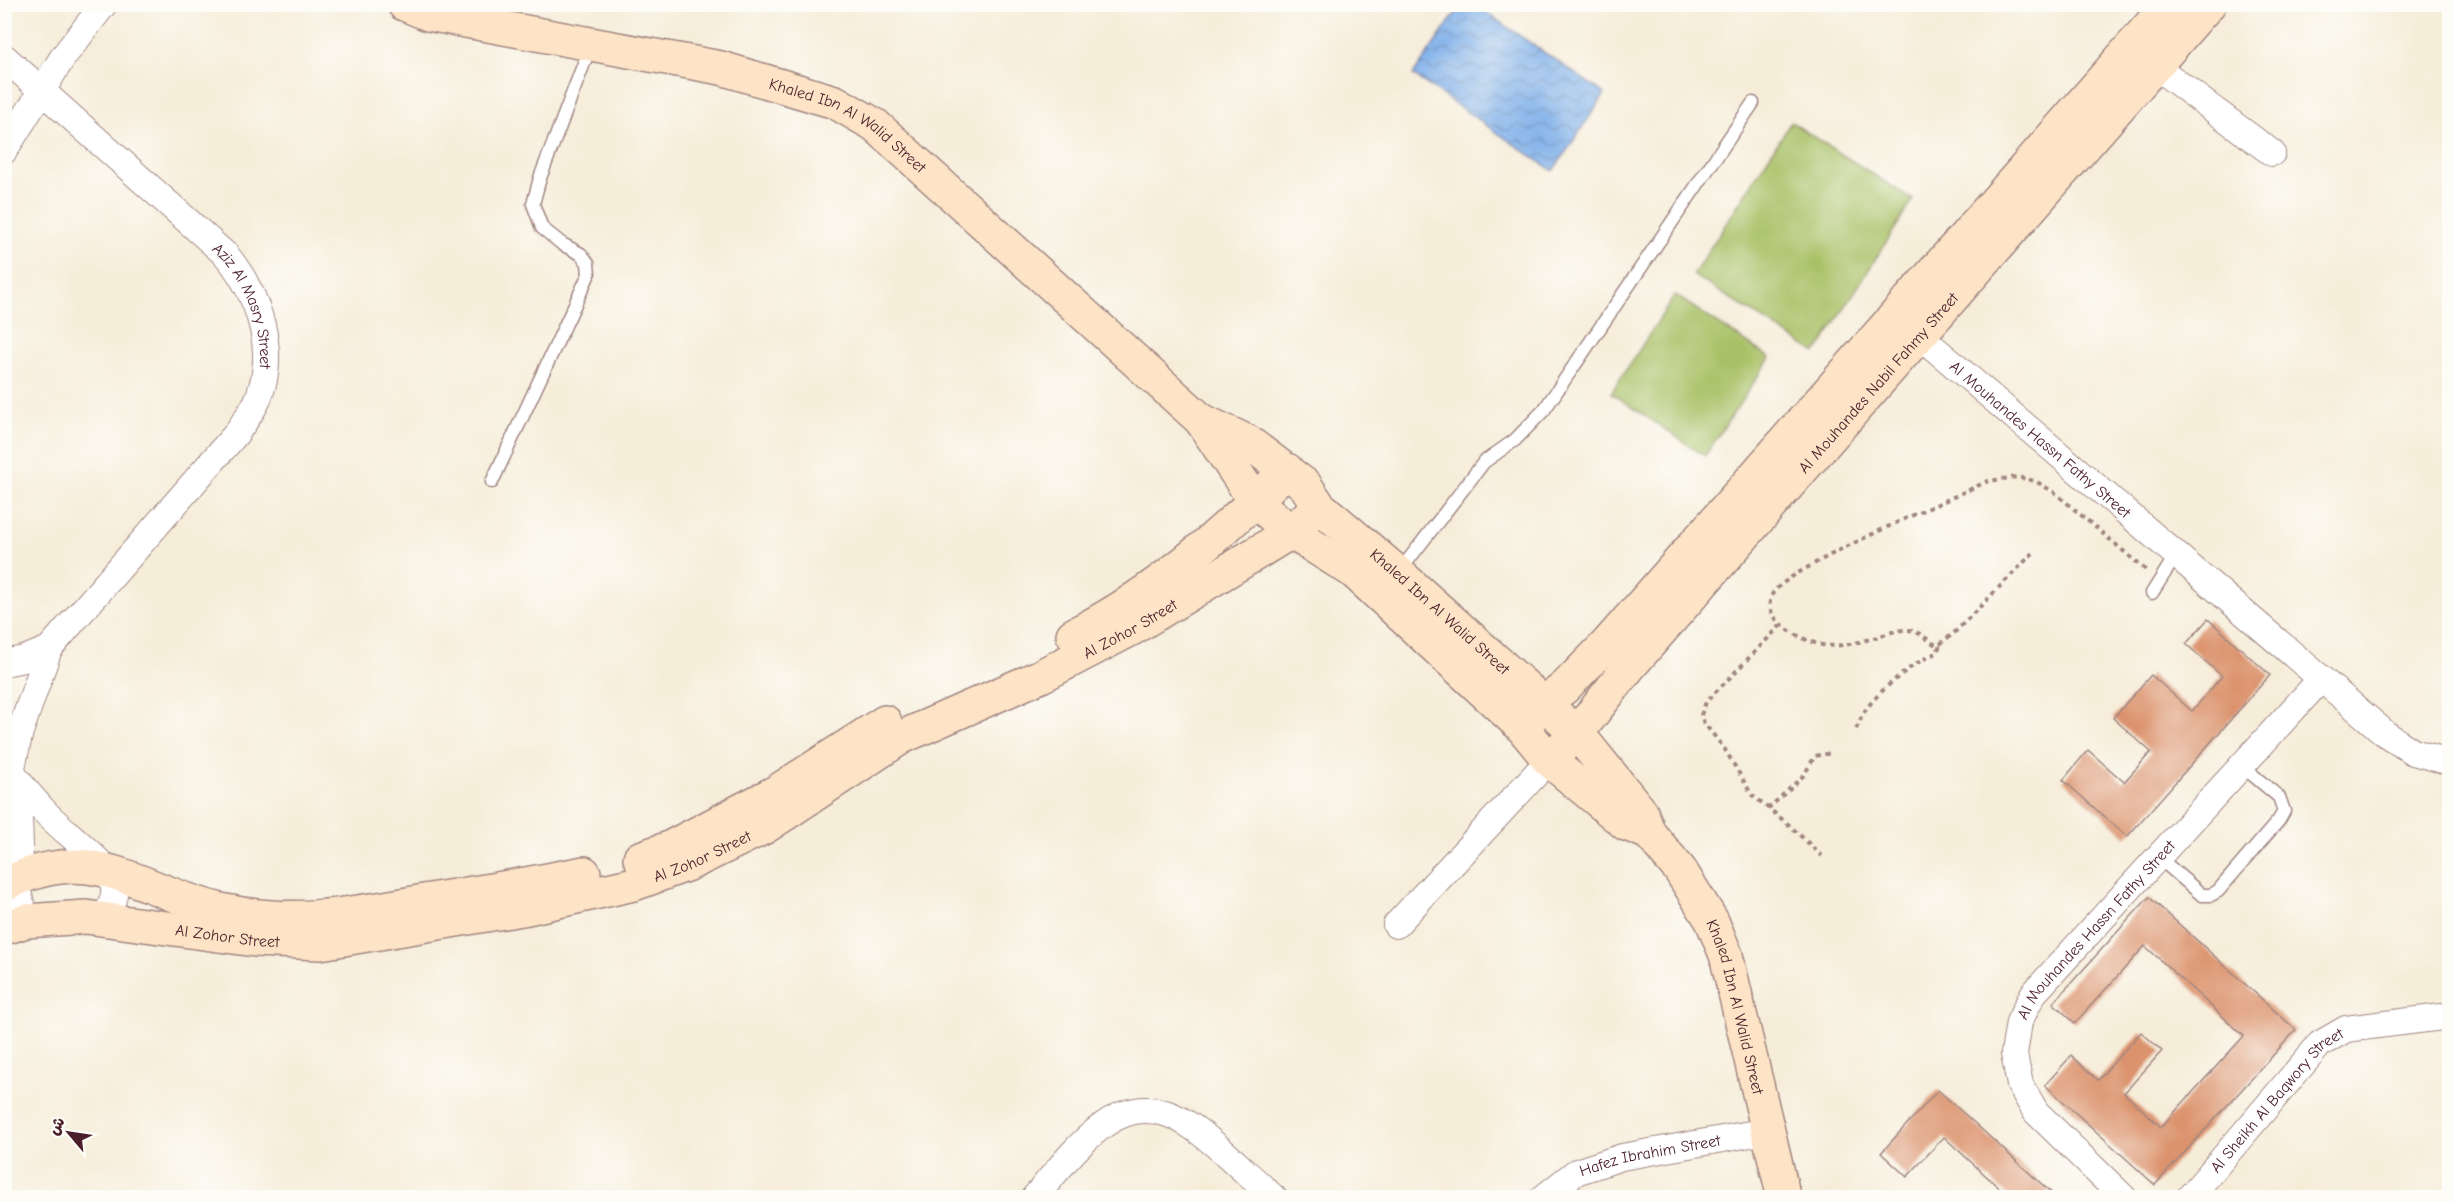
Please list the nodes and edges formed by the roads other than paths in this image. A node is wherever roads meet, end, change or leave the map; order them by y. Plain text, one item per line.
1 (104, 4) edge
2 (404, 4) edge
3 (2169, 4) edge
4 (2209, 4) edge
5 (591, 45) junction
6 (4, 57) edge
7 (2155, 66) junction
8 (41, 91) junction
9 (1753, 104) dead end
10 (13, 119) edge
11 (4, 151) edge
12 (2272, 153) dead end
13 (1908, 326) junction
14 (1201, 420) junction
15 (1287, 470) junction
16 (492, 482) dead end
17 (1255, 501) junction
18 (1319, 506) junction
19 (1291, 532) junction
20 (2176, 555) junction
21 (1398, 573) junction
22 (2152, 593) dead end
23 (49, 649) junction
24 (4, 663) edge
25 (2321, 679) junction
26 (1544, 703) junction
27 (1522, 727) junction
28 (1577, 733) junction
29 (1549, 760) junction
30 (2450, 762) edge
31 (2242, 766) junction
32 (11, 773) edge
33 (1649, 833) junction
34 (2158, 857) junction
35 (106, 869) junction
36 (11, 882) edge
37 (103, 918) junction
38 (15, 924) edge
39 (1396, 925) dead end
40 (2450, 1016) edge
41 (1767, 1131) junction
42 (1034, 1197) edge
43 (1274, 1197) edge
44 (1542, 1197) edge
45 (1784, 1197) edge
46 (2124, 1197) edge
47 (2189, 1197) edge

1 - 8 street
2 - 5 street, Khaled Ibn Al Walid Street
3 - 13 street, Al Mouhandes Nabil Fahmy Street
4 - 7 street, Al Mouhandes Nabil Fahmy Street
5 - 14 street, Khaled Ibn Al Walid Street
5 - 16 lane
6 - 8 street, Aziz Al Masry Street
7 - 12 street
7 - 13 street, Al Mouhandes Nabil Fahmy Street
8 - 10 street
8 - 23 street, Aziz Al Masry Street
9 - 21 lane
10 - 11 street
13 - 20 street, Al Mouhandes Hassn Fathy Street
13 - 26 street, Al Mouhandes Nabil Fahmy Street
13 - 28 street, Al Mouhandes Nabil Fahmy Street
14 - 15 street, Khaled Ibn Al Walid Street
14 - 17 street, Khaled Ibn Al Walid Street
15 - 17 street, Al Zohor Street
15 - 18 street, Khaled Ibn Al Walid Street
17 - 19 street, Khaled Ibn Al Walid Street
17 - 35 street, Al Zohor Street
18 - 19 street, Al Zohor Street
18 - 21 street, Khaled Ibn Al Walid Street
19 - 27 street, Khaled Ibn Al Walid Street
19 - 37 street, Al Zohor Street
20 - 22 lane
20 - 25 street, Al Mouhandes Hassn Fathy Street
21 - 26 street, Khaled Ibn Al Walid Street
23 - 24 street, Aziz Al Masry Street
23 - 32 street, Aziz Al Masry Street
25 - 30 street, Al Mouhandes Hassn Fathy Street
25 - 31 street, Al Mouhandes Hassn Fathy Street
26 - 27 street, Al Mouhandes Nabil Fahmy Street
26 - 28 street, Khaled Ibn Al Walid Street
27 - 29 street, Khaled Ibn Al Walid Street
28 - 29 street, Al Mouhandes Nabil Fahmy Street
28 - 33 street, Khaled Ibn Al Walid Street
29 - 33 street, Khaled Ibn Al Walid Street
29 - 39 street
31 - 34 street, Al Mouhandes Hassn Fathy Street
31 - 34 lane
32 - 35 street
32 - 36 street, Aziz Al Masry Street
33 - 41 street, Khaled Ibn Al Walid Street
34 - 46 street, Al Mouhandes Hassn Fathy Street
35 - 36 street, Al Zohor Street
35 - 37 street
36 - 38 street, Aziz Al Masry Street
37 - 38 street, Al Zohor Street
40 - 47 street, Al Sheikh Al Baqwory Street
41 - 44 street, Hafez Ibrahim Street
41 - 45 street, Khaled Ibn Al Walid Street
42 - 43 street

